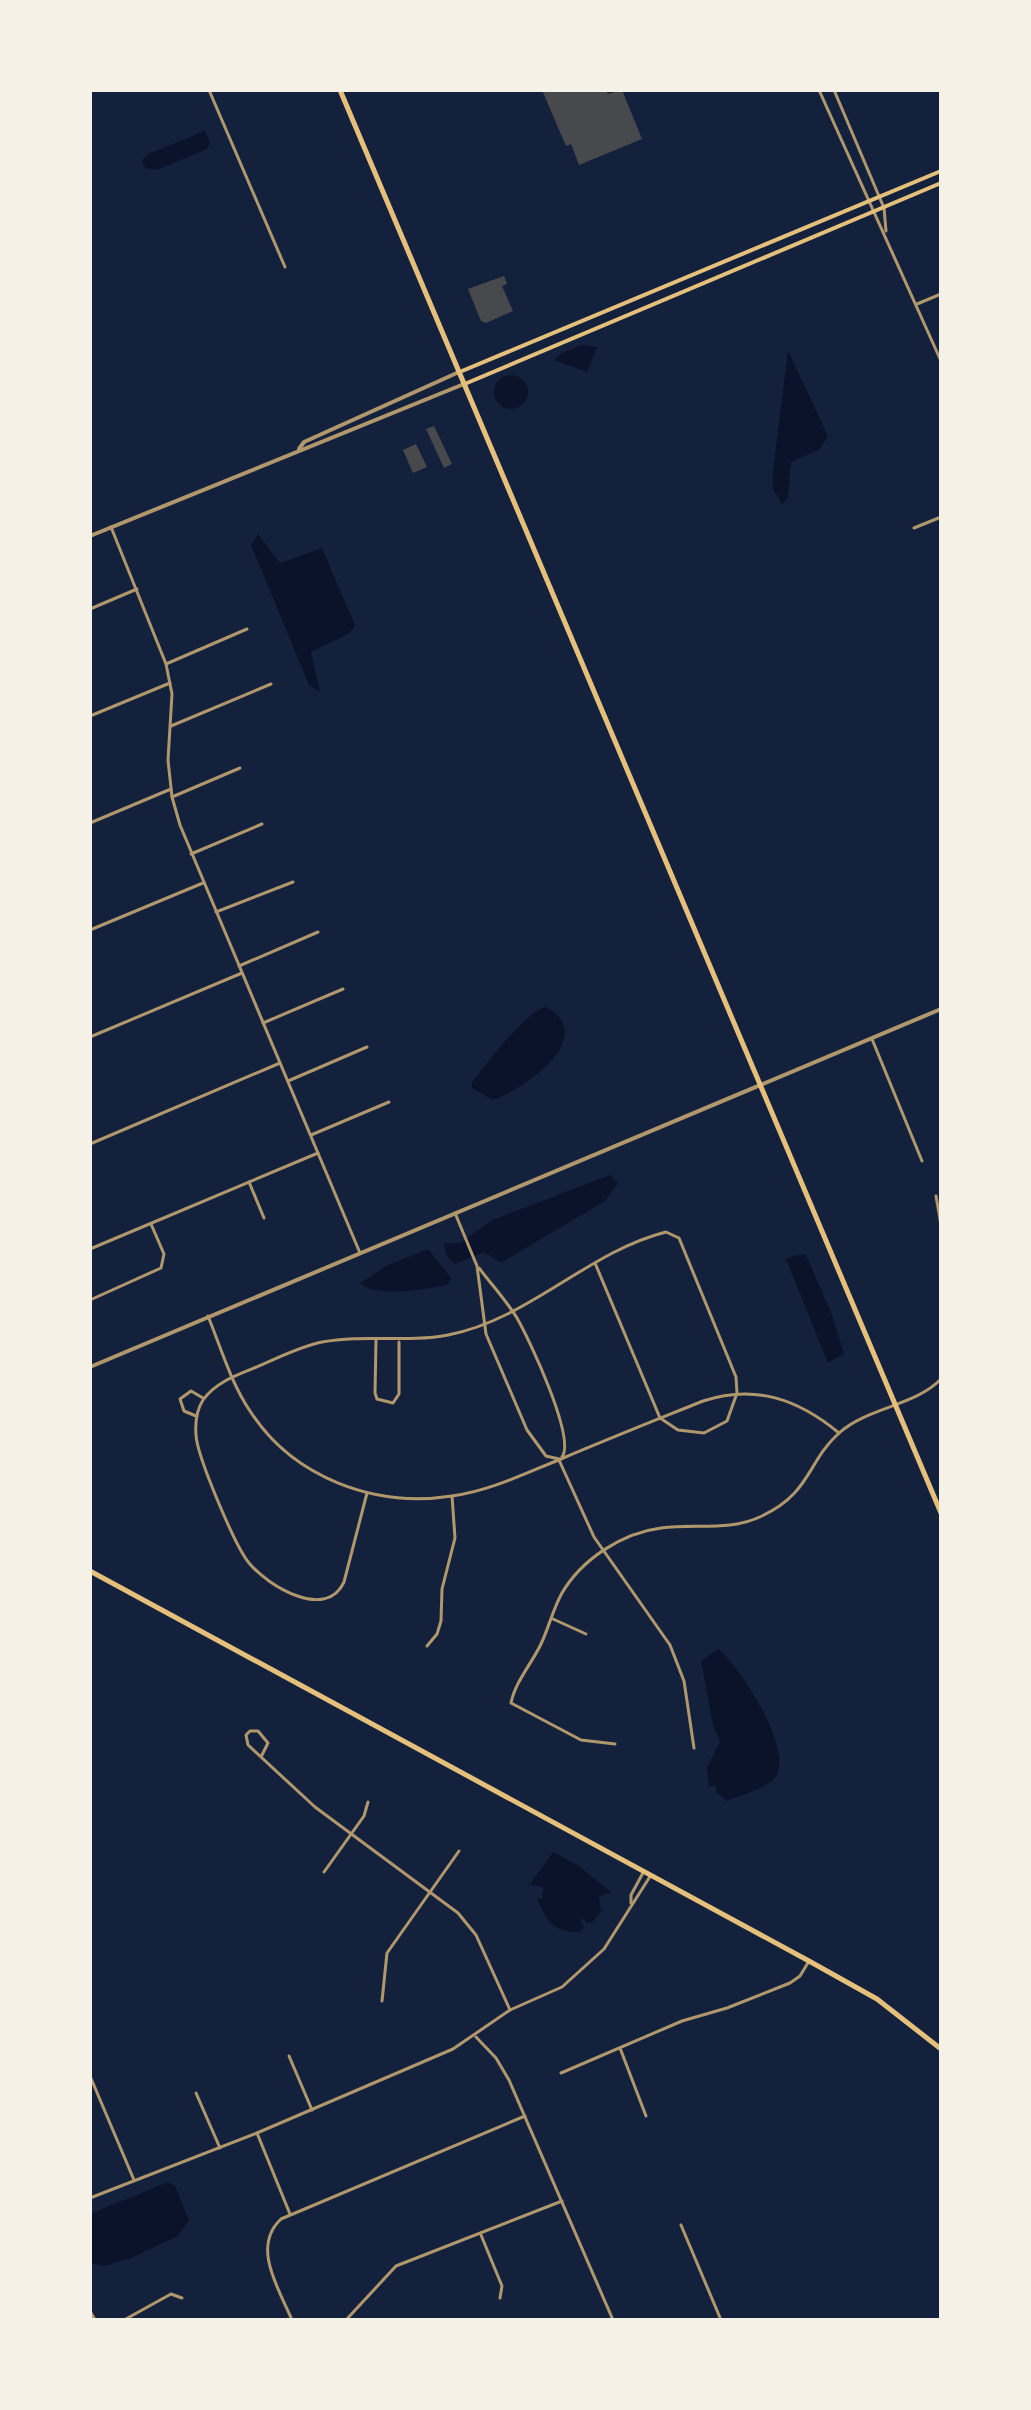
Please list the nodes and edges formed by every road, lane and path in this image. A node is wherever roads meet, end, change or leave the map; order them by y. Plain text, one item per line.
1 (209, 90) edge
2 (340, 90) edge
3 (819, 90) edge
4 (834, 90) edge
5 (941, 171) edge
6 (941, 183) edge
7 (879, 197) junction
8 (868, 202) junction
9 (884, 208) junction
10 (873, 212) junction
11 (886, 231) junction
12 (285, 267) dead end
13 (941, 294) edge
14 (917, 304) junction
15 (941, 361) edge
16 (462, 371) junction
17 (467, 383) junction
18 (299, 449) junction
19 (941, 517) edge
20 (111, 527) junction
21 (914, 528) dead end
22 (90, 536) edge
23 (137, 589) junction
24 (90, 609) edge
25 (247, 629) dead end
26 (166, 664) junction
27 (170, 683) junction
28 (271, 684) dead end
29 (90, 716) edge
30 (171, 726) junction
31 (240, 768) dead end
32 (171, 789) junction
33 (172, 797) junction
34 (90, 823) edge
35 (262, 824) dead end
36 (191, 854) junction
37 (293, 882) dead end
38 (203, 883) junction
39 (216, 912) junction
40 (90, 930) edge
41 (318, 932) dead end
42 (239, 966) junction
43 (242, 973) junction
44 (343, 989) dead end
45 (941, 1009) edge
46 (263, 1023) junction
47 (90, 1037) edge
48 (872, 1039) junction
49 (367, 1047) dead end
50 (280, 1063) junction
51 (288, 1081) junction
52 (762, 1084) junction
53 (389, 1102) dead end
54 (311, 1135) junction
55 (90, 1144) edge
56 (318, 1153) junction
57 (922, 1161) dead end
58 (249, 1182) junction
59 (936, 1196) dead end
60 (455, 1213) junction
61 (264, 1218) dead end
62 (151, 1224) junction
63 (941, 1225) edge
64 (90, 1249) edge
65 (360, 1253) junction
66 (595, 1263) junction
67 (477, 1266) junction
68 (90, 1300) edge
69 (514, 1313) junction
70 (208, 1316) junction
71 (485, 1326) junction
72 (376, 1340) junction
73 (399, 1341) junction
74 (90, 1367) edge
75 (233, 1377) junction
76 (941, 1379) edge
77 (737, 1393) junction
78 (204, 1399) junction
79 (895, 1402) junction
80 (196, 1416) junction
81 (660, 1418) junction
82 (839, 1433) junction
83 (559, 1460) junction
84 (367, 1493) junction
85 (452, 1496) junction
86 (941, 1513) edge
87 (604, 1550) junction
88 (90, 1571) edge
89 (552, 1619) junction
90 (586, 1634) dead end
91 (427, 1646) dead end
92 (615, 1744) dead end
93 (694, 1748) dead end
94 (261, 1757) junction
95 (368, 1802) dead end
96 (351, 1835) junction
97 (459, 1851) dead end
98 (644, 1871) junction
99 (324, 1872) dead end
100 (651, 1875) junction
101 (430, 1890) junction
102 (631, 1903) junction
103 (809, 1961) junction
104 (382, 2001) dead end
105 (510, 2010) junction
106 (475, 2035) junction
107 (620, 2048) junction
108 (941, 2049) edge
109 (289, 2056) dead end
110 (561, 2073) dead end
111 (90, 2076) edge
112 (196, 2093) dead end
113 (312, 2110) junction
114 (525, 2116) junction
115 (646, 2116) dead end
116 (257, 2133) junction
117 (220, 2148) junction
118 (134, 2180) junction
119 (90, 2198) edge
120 (562, 2201) junction
121 (290, 2214) junction
122 (681, 2225) dead end
123 (481, 2234) junction
124 (182, 2298) dead end
125 (500, 2298) dead end
126 (90, 2311) edge
127 (95, 2320) edge
128 (124, 2320) edge
129 (292, 2320) edge
130 (346, 2320) edge
131 (613, 2320) edge
132 (721, 2320) edge

1 - 12 street
2 - 16 main road
3 - 8 street
4 - 7 street
5 - 7 main road
6 - 9 main road
7 - 8 main road
7 - 9 street
8 - 10 street
8 - 16 main road
9 - 10 main road
9 - 11 street
10 - 11 street
10 - 17 main road
11 - 14 street
13 - 14 street
14 - 15 street
16 - 17 main road
16 - 18 street
17 - 18 street
17 - 52 main road
18 - 20 street
19 - 21 street
20 - 22 street
20 - 23 street
23 - 24 street
23 - 26 street
25 - 26 street
26 - 27 street
27 - 29 street
27 - 30 street
28 - 30 street
30 - 32 street
31 - 33 street
32 - 33 street
32 - 34 street
33 - 36 street
35 - 36 street
36 - 38 street
37 - 39 street
38 - 39 street
38 - 40 street
39 - 42 street
41 - 42 street
42 - 43 street
43 - 46 street
43 - 47 street
44 - 46 street
45 - 48 street
46 - 50 street
48 - 52 street
48 - 57 street
49 - 51 street
50 - 51 street
50 - 55 street
51 - 54 street
52 - 60 street
52 - 79 main road
53 - 54 street
54 - 56 street
56 - 58 street
56 - 65 street
58 - 61 street
58 - 62 street
59 - 63 street
60 - 65 street
60 - 67 street
62 - 64 street
62 - 68 street
65 - 70 street
66 - 69 street
66 - 77 street
66 - 81 street
67 - 69 street
67 - 71 street
69 - 71 street
69 - 83 street
70 - 74 street
70 - 75 street
71 - 73 street
71 - 83 street
72 - 73 street
72 - 73 street
72 - 75 street
75 - 78 street
75 - 84 street
76 - 79 street
77 - 81 street
77 - 81 street
77 - 82 street
78 - 80 street
78 - 80 street
79 - 82 street
79 - 86 main road
80 - 84 street
81 - 83 street
82 - 87 street
83 - 85 street
83 - 87 street
84 - 85 street
85 - 91 street
87 - 89 street
87 - 93 street
88 - 98 main road
89 - 90 street
89 - 92 street
94 - 94 street
94 - 96 street
95 - 96 street
96 - 99 street
96 - 101 street
97 - 101 street
98 - 100 main road
98 - 102 street
100 - 102 street
100 - 103 main road
101 - 104 street
101 - 105 street
102 - 105 street
103 - 107 street
103 - 108 main road
105 - 106 street
106 - 113 street
106 - 114 street
107 - 110 street
107 - 115 street
109 - 113 street
111 - 118 street
112 - 117 street
113 - 116 street
114 - 120 street
114 - 121 street
116 - 117 street
116 - 121 street
117 - 118 street
118 - 119 street
120 - 123 street
120 - 131 street
121 - 129 street
122 - 132 street
123 - 125 street
123 - 130 street
124 - 128 street
126 - 127 street

